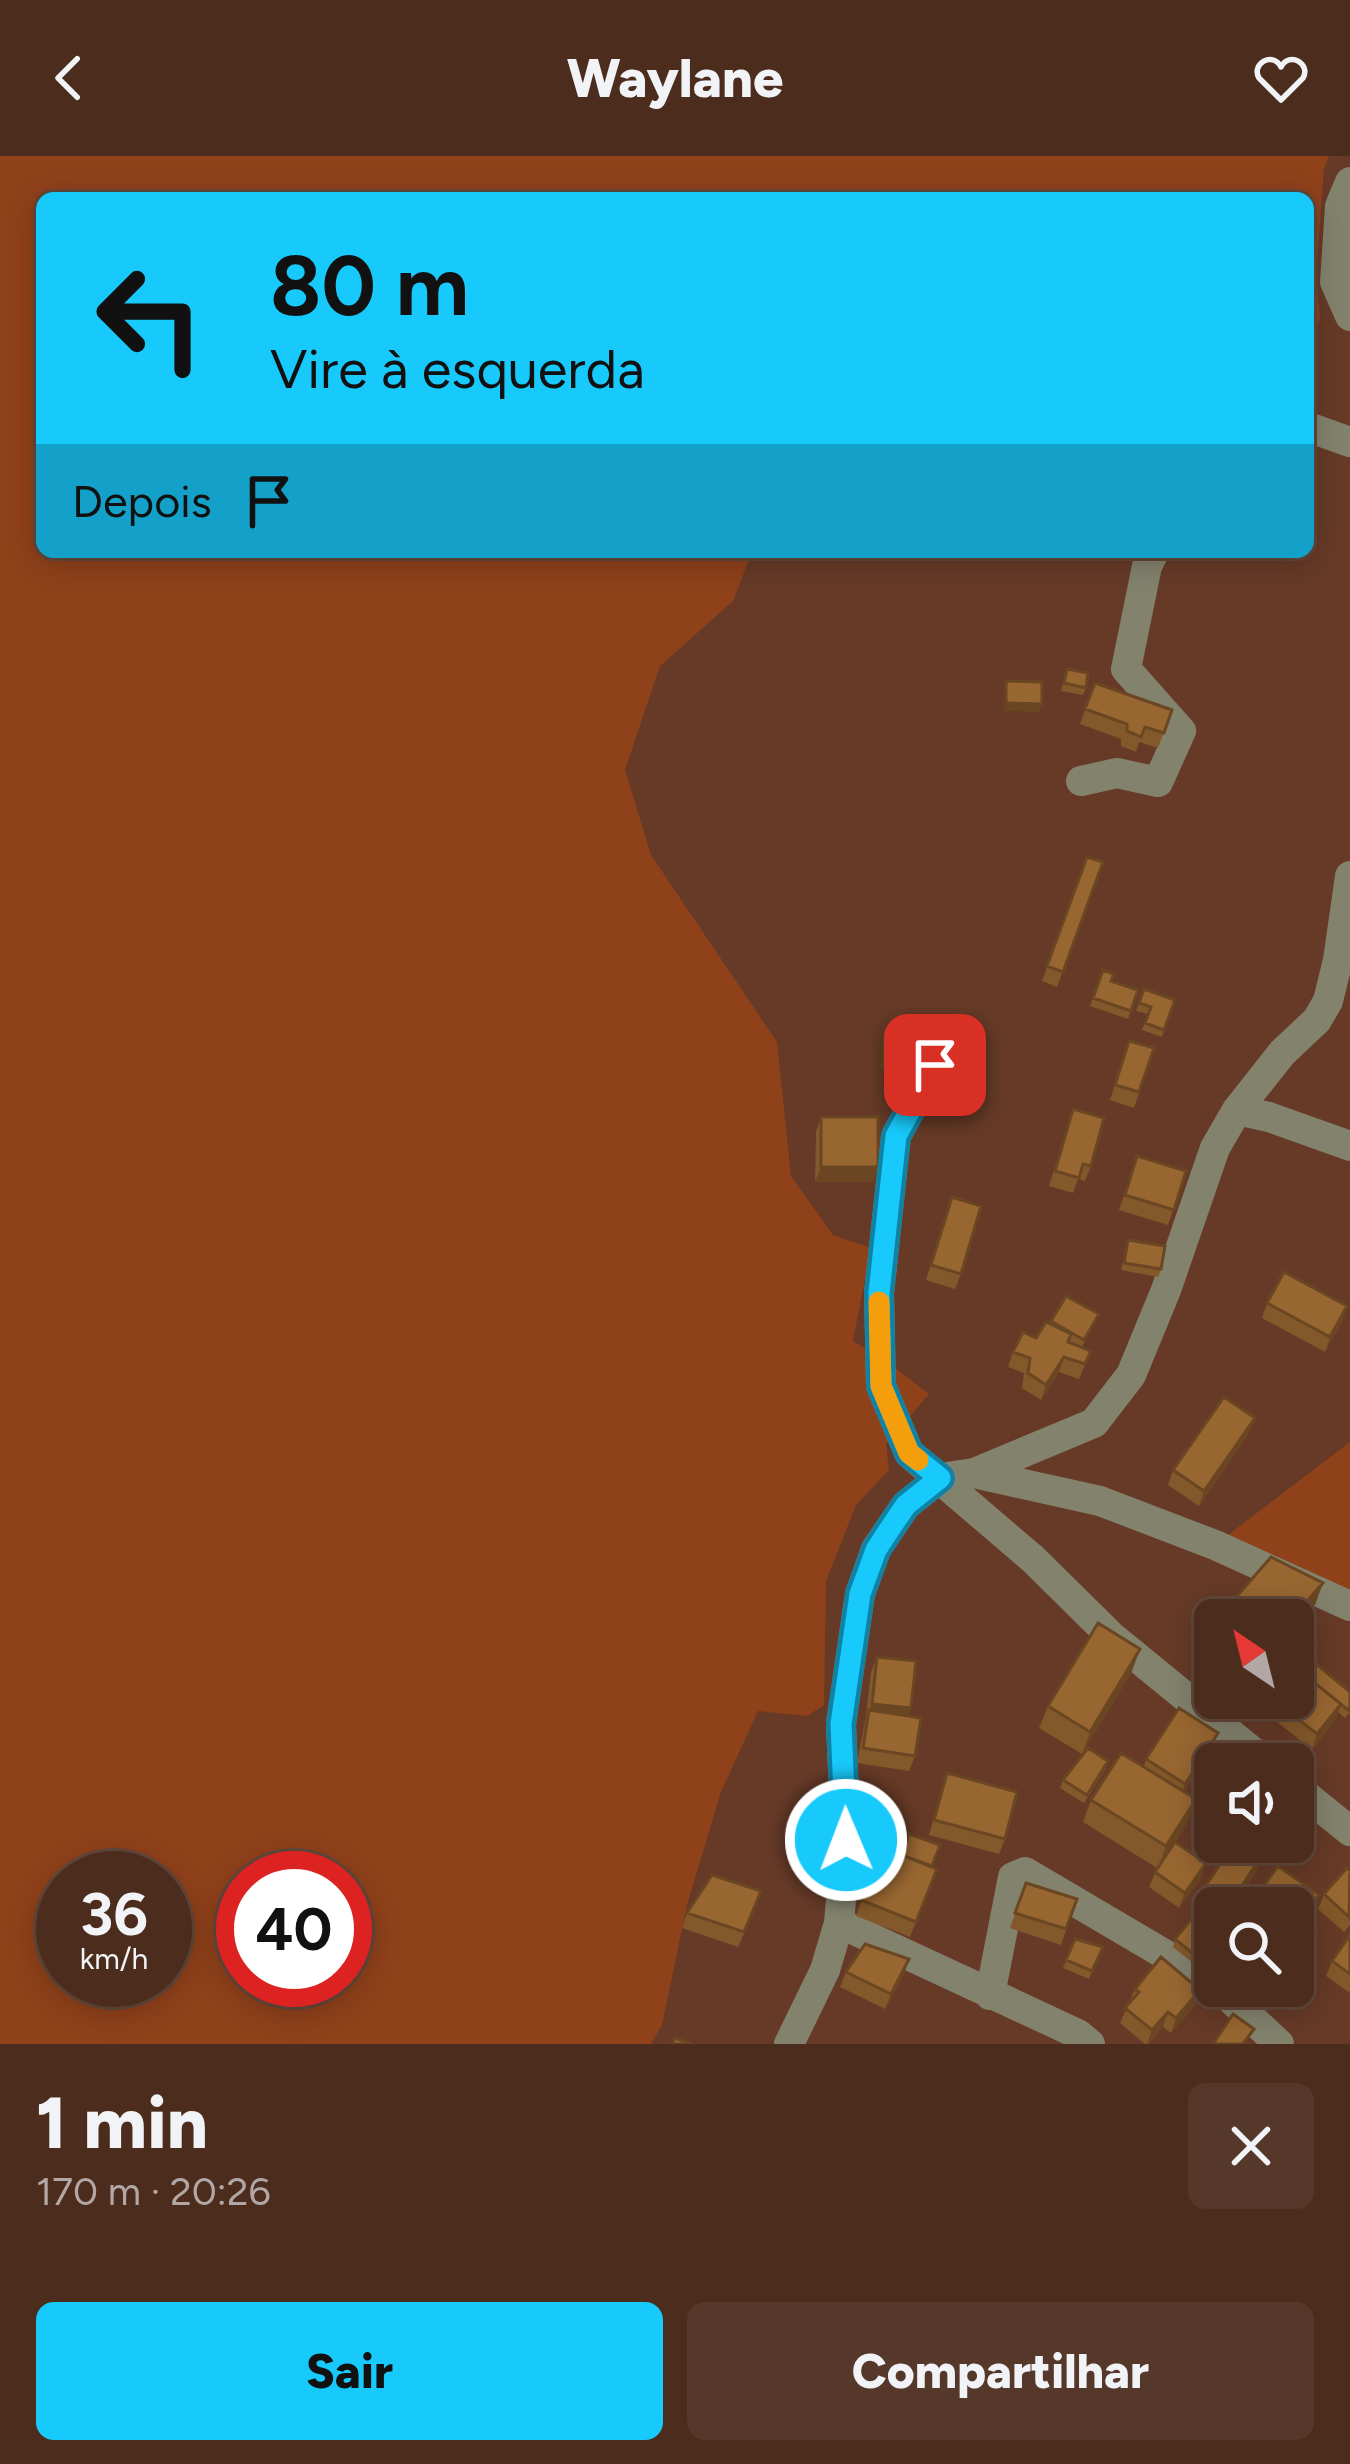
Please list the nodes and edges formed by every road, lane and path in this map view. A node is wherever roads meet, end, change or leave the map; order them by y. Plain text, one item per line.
1 (1350, 182) edge
2 (1350, 316) edge
3 (1314, 429) edge
4 (1350, 442) edge
5 (1151, 558) edge
6 (1081, 781) dead end
7 (1350, 876) edge
8 (935, 1065) dead end
9 (1237, 1110) junction
10 (1350, 1146) edge
11 (974, 1473) junction
12 (940, 1478) junction
13 (1350, 1606) edge
14 (1242, 1743) edge
15 (1314, 1801) edge
16 (1350, 1831) edge
17 (839, 1923) junction
18 (1194, 1972) edge
19 (989, 1995) junction
20 (1239, 2007) edge
21 (789, 2044) edge
22 (1090, 2044) edge
23 (1279, 2044) edge

1 - 2 street
3 - 4 street
5 - 6 street
7 - 9 street
8 - 12 street
9 - 10 street
9 - 11 street
11 - 12 street
11 - 13 street
12 - 14 street
12 - 17 street
15 - 16 street
17 - 19 street
17 - 21 street
18 - 19 street
19 - 22 street
20 - 23 street

